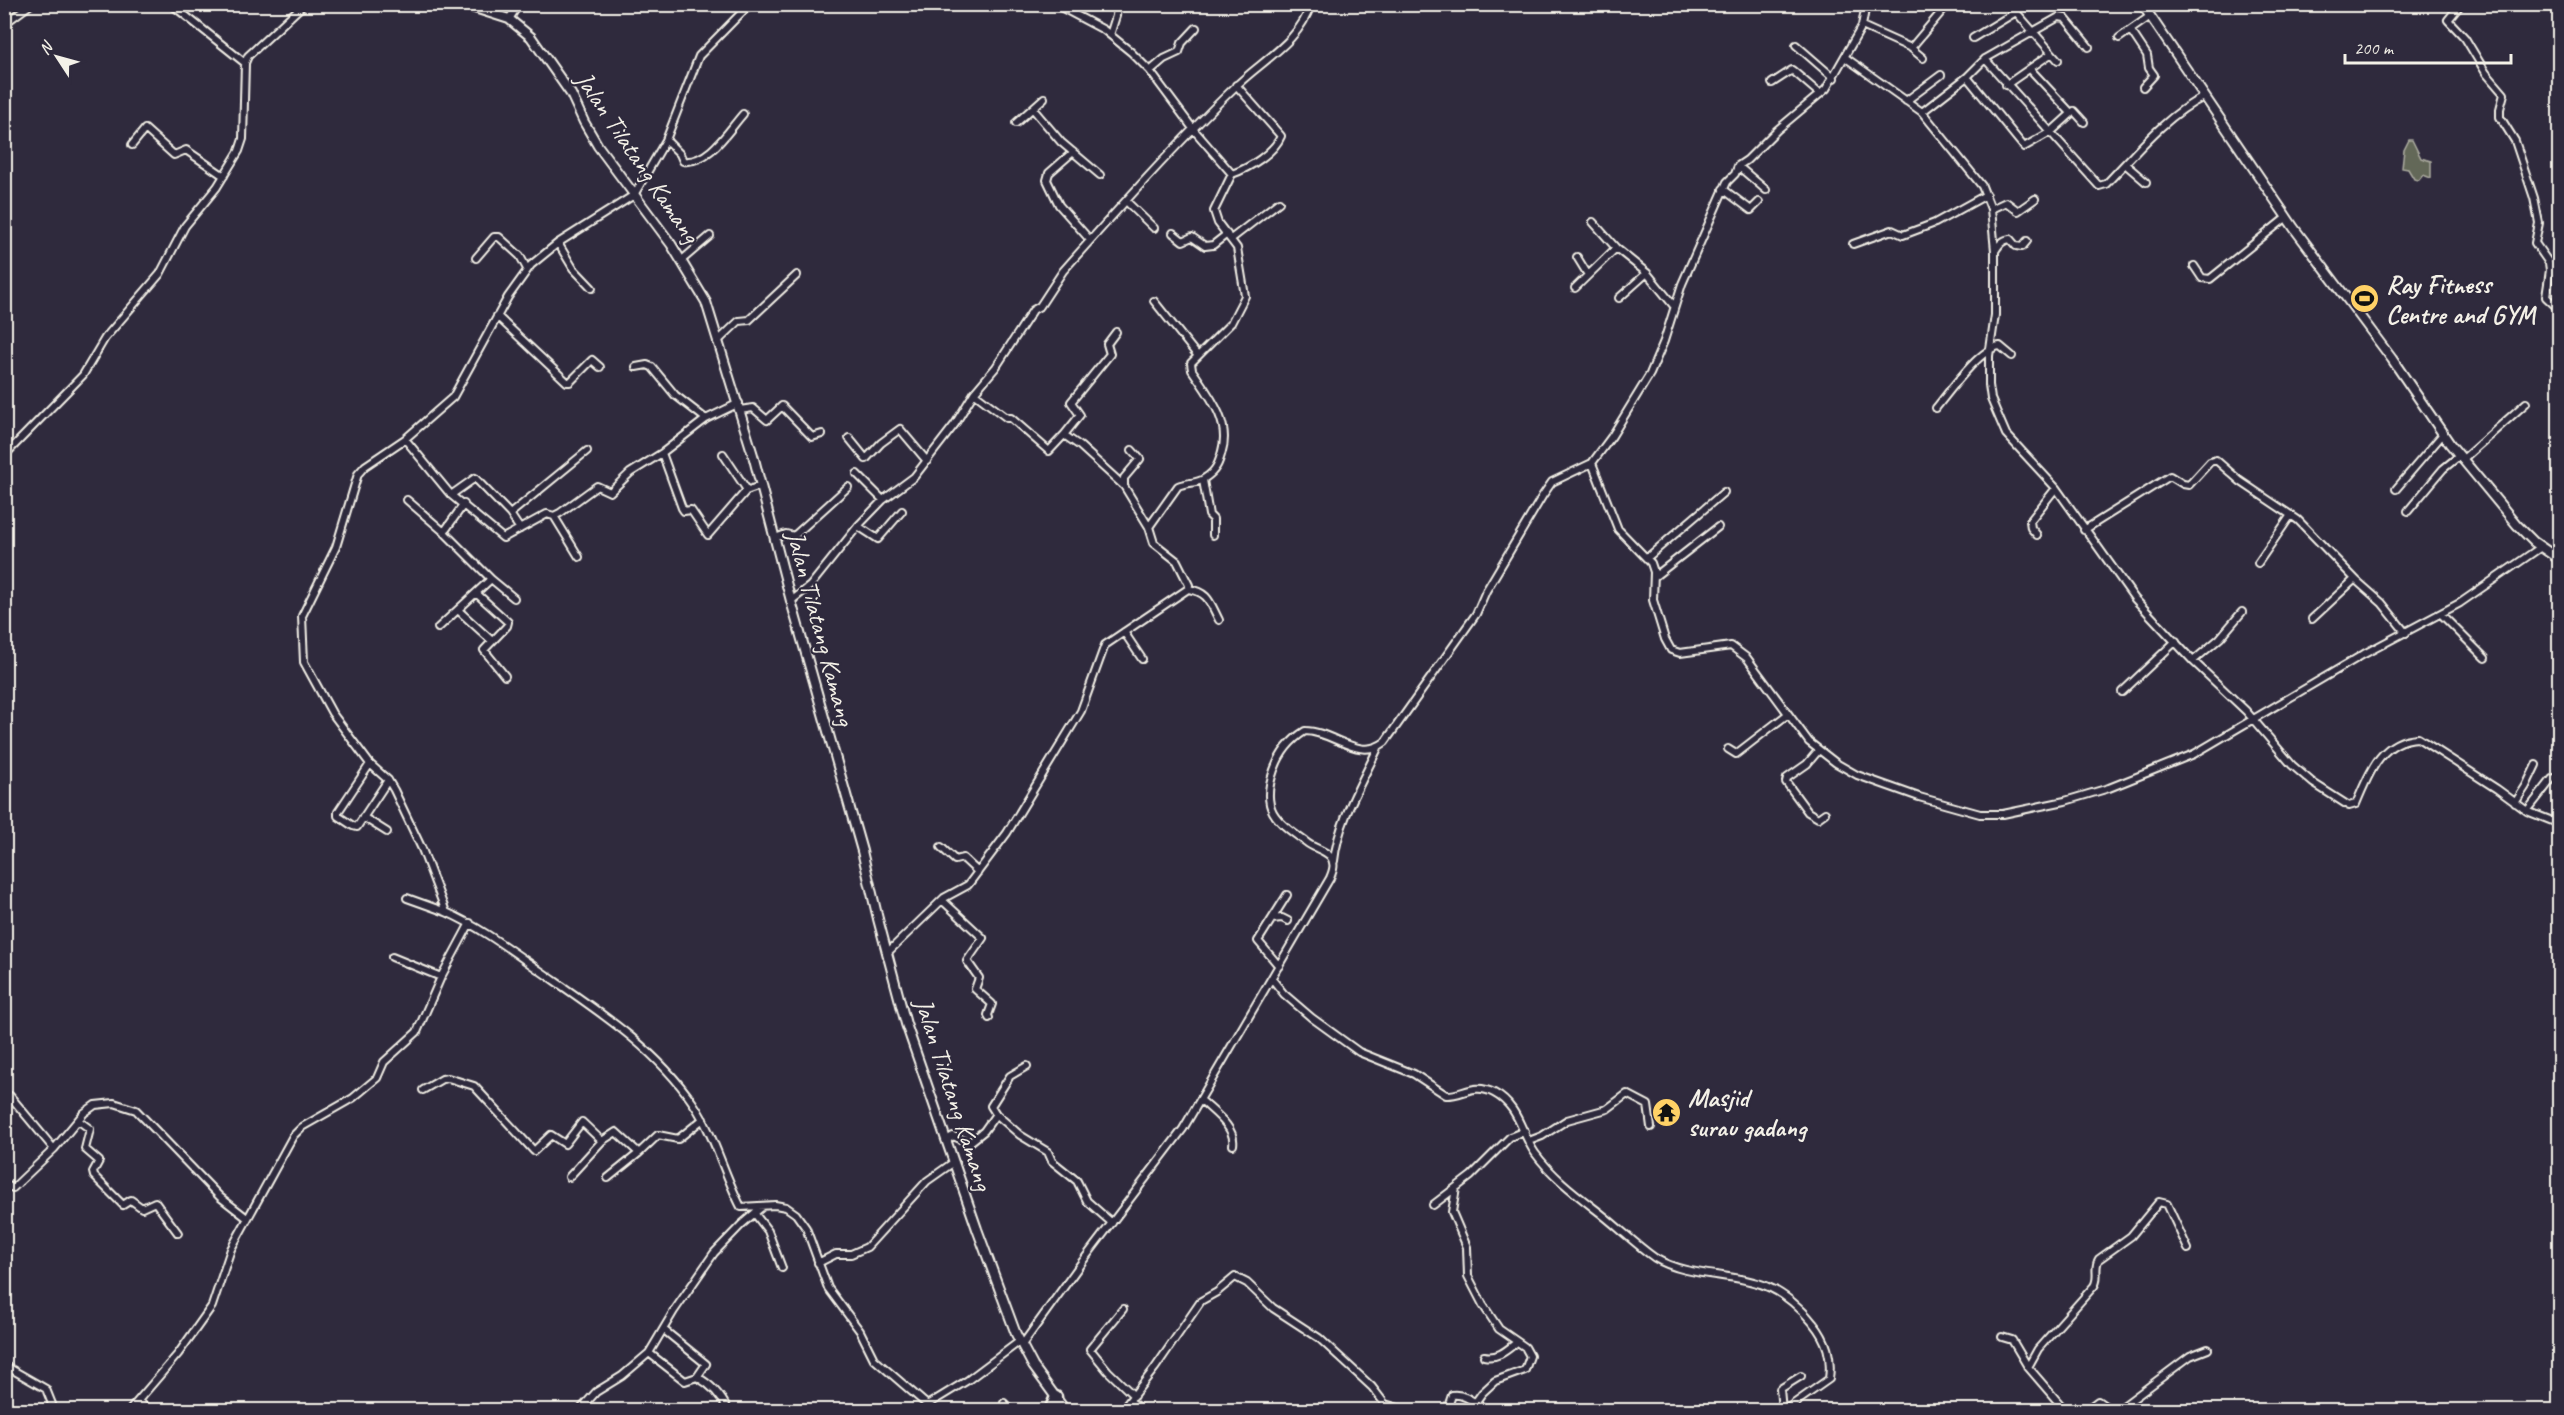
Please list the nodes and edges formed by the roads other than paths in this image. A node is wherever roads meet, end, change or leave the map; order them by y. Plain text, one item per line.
1 (31, 4) edge
2 (171, 4) edge
3 (304, 4) edge
4 (462, 4) edge
5 (519, 4) edge
6 (750, 4) edge
7 (1056, 4) edge
8 (1079, 4) edge
9 (1117, 4) edge
10 (1311, 4) edge
11 (1866, 4) edge
12 (1948, 4) edge
13 (2142, 4) edge
14 (2461, 4) edge
15 (1074, 13) junction
16 (2149, 17) junction
17 (509, 19) junction
18 (4, 24) edge
19 (1862, 26) junction
20 (1196, 28) dead end
21 (2131, 31) junction
22 (2035, 32) junction
23 (1110, 35) junction
24 (1973, 38) dead end
25 (2119, 38) dead end
26 (1796, 45) dead end
27 (2089, 47) dead end
28 (1911, 48) junction
29 (2052, 53) junction
30 (1846, 58) junction
31 (1923, 58) dead end
32 (1985, 59) junction
33 (2058, 60) dead end
34 (245, 63) junction
35 (2030, 69) junction
36 (1150, 71) junction
37 (1941, 75) dead end
38 (1967, 77) junction
39 (1834, 78) junction
40 (1772, 83) dead end
41 (1236, 85) junction
42 (2006, 85) junction
43 (2143, 87) dead end
44 (1820, 94) junction
45 (2204, 97) junction
46 (1044, 98) dead end
47 (1906, 101) junction
48 (1033, 109) junction
49 (1922, 112) junction
50 (2071, 113) junction
51 (743, 114) dead end
52 (2084, 122) dead end
53 (1016, 123) dead end
54 (1194, 130) junction
55 (2052, 131) junction
56 (666, 140) junction
57 (132, 145) dead end
58 (1073, 152) junction
59 (2125, 164) junction
60 (1738, 166) junction
61 (1232, 174) junction
62 (1100, 175) dead end
63 (224, 176) junction
64 (2146, 182) dead end
65 (1723, 189) junction
66 (1766, 190) dead end
67 (634, 195) junction
68 (1986, 195) junction
69 (2035, 199) dead end
70 (1126, 201) junction
71 (1279, 202) dead end
72 (1759, 202) dead end
73 (1991, 209) junction
74 (2287, 217) junction
75 (1593, 222) dead end
76 (1154, 228) dead end
77 (1173, 233) dead end
78 (710, 236) dead end
79 (1229, 236) junction
80 (1090, 240) junction
81 (2027, 241) dead end
82 (558, 243) junction
83 (1852, 244) dead end
84 (1616, 248) junction
85 (1995, 251) junction
86 (476, 258) dead end
87 (1577, 258) dead end
88 (682, 260) junction
89 (2194, 266) dead end
90 (527, 269) junction
91 (1647, 273) junction
92 (797, 275) dead end
93 (1588, 275) junction
94 (592, 288) dead end
95 (1575, 288) dead end
96 (1619, 298) dead end
97 (1154, 301) dead end
98 (1674, 306) junction
99 (2559, 310) edge
100 (497, 316) junction
101 (1116, 332) dead end
102 (717, 342) junction
103 (1990, 350) junction
104 (1197, 355) junction
105 (2012, 356) dead end
106 (600, 367) dead end
107 (636, 367) dead end
108 (974, 393) junction
109 (2526, 403) dead end
110 (739, 407) junction
111 (1936, 408) dead end
112 (706, 419) junction
113 (822, 434) dead end
114 (2443, 434) junction
115 (1064, 435) junction
116 (849, 438) dead end
117 (405, 439) junction
118 (1132, 450) dead end
119 (587, 451) dead end
120 (662, 453) junction
121 (723, 454) dead end
122 (4, 456) edge
123 (2461, 458) junction
124 (927, 461) junction
125 (1592, 463) junction
126 (857, 474) dead end
127 (1203, 480) junction
128 (760, 486) junction
129 (1124, 486) junction
130 (848, 487) dead end
131 (2056, 488) junction
132 (2396, 489) dead end
133 (747, 490) junction
134 (1724, 492) dead end
135 (451, 495) junction
136 (406, 500) dead end
137 (883, 500) junction
138 (464, 504) junction
139 (2408, 511) dead end
140 (902, 512) dead end
141 (510, 514) junction
142 (2291, 515) junction
143 (554, 516) junction
144 (858, 526) junction
145 (1149, 527) junction
146 (1718, 527) dead end
147 (520, 529) junction
148 (2084, 530) junction
149 (443, 531) junction
150 (1213, 535) dead end
151 (2037, 535) dead end
152 (775, 538) junction
153 (2541, 547) junction
154 (579, 557) dead end
155 (1647, 557) junction
156 (2559, 560) edge
157 (2258, 562) dead end
158 (1654, 577) junction
159 (491, 579) junction
160 (2355, 579) junction
161 (1188, 589) junction
162 (476, 593) junction
163 (514, 597) dead end
164 (791, 601) junction
165 (458, 610) junction
166 (2242, 612) dead end
167 (2441, 614) junction
168 (2312, 619) dead end
169 (1219, 620) dead end
170 (438, 628) dead end
171 (1124, 633) junction
172 (2406, 633) junction
173 (492, 641) junction
174 (2176, 641) junction
175 (2485, 658) dead end
176 (1142, 659) dead end
177 (2193, 661) junction
178 (505, 676) dead end
179 (2122, 692) dead end
180 (1788, 714) junction
181 (2253, 720) junction
182 (1378, 748) junction
183 (1728, 748) dead end
184 (1818, 751) junction
185 (370, 764) junction
186 (2536, 765) dead end
187 (2559, 776) edge
188 (388, 780) junction
189 (2515, 802) junction
190 (2527, 811) junction
191 (1825, 813) dead end
192 (363, 817) junction
193 (2559, 824) edge
194 (387, 832) dead end
195 (941, 847) dead end
196 (1334, 865) junction
197 (978, 872) junction
198 (1287, 895) dead end
199 (407, 898) dead end
200 (942, 900) junction
201 (446, 912) junction
202 (1272, 919) junction
203 (1288, 921) dead end
204 (470, 923) junction
205 (887, 953) junction
206 (392, 957) dead end
207 (1279, 966) junction
208 (441, 977) junction
209 (1272, 979) junction
210 (989, 1018) dead end
211 (1027, 1066) dead end
212 (423, 1090) dead end
213 (4, 1093) edge
214 (1201, 1100) junction
215 (996, 1114) junction
216 (703, 1119) junction
217 (80, 1120) junction
218 (1651, 1127) dead end
219 (1525, 1131) junction
220 (947, 1140) junction
221 (602, 1141) junction
222 (1529, 1141) junction
223 (1233, 1145) dead end
224 (54, 1149) junction
225 (639, 1153) junction
226 (954, 1162) junction
227 (569, 1177) dead end
228 (608, 1178) dead end
229 (4, 1184) edge
230 (1456, 1188) junction
231 (764, 1205) junction
232 (1433, 1205) dead end
233 (755, 1214) junction
234 (247, 1218) junction
235 (1112, 1223) junction
236 (178, 1233) dead end
237 (2188, 1249) dead end
238 (818, 1263) junction
239 (782, 1268) dead end
240 (1123, 1309) dead end
241 (664, 1330) junction
242 (2002, 1337) dead end
243 (1517, 1342) junction
244 (1021, 1343) junction
245 (2208, 1349) dead end
246 (649, 1353) junction
247 (1484, 1356) dead end
248 (4, 1365) edge
249 (2028, 1367) junction
250 (1801, 1376) dead end
251 (697, 1377) junction
252 (1056, 1397) junction
253 (1132, 1399) junction
254 (138, 1401) junction
255 (1004, 1403) dead end
256 (1474, 1403) junction
257 (927, 1405) junction
258 (48, 1410) edge
259 (130, 1410) edge
260 (149, 1410) edge
261 (580, 1410) edge
262 (728, 1410) edge
263 (933, 1410) edge
264 (1011, 1410) edge
265 (1050, 1410) edge
266 (1065, 1410) edge
267 (1122, 1410) edge
268 (1142, 1410) edge
269 (1405, 1410) edge
270 (1447, 1410) edge
271 (1470, 1410) edge
272 (1486, 1410) edge
273 (1783, 1410) edge
274 (2065, 1410) edge
275 (2086, 1410) edge
276 (2111, 1410) edge
277 (2118, 1410) edge

1 - 18 street
2 - 34 street
3 - 34 street
4 - 17 street, Jalan Tilatang Kamang
5 - 17 street
6 - 56 street
7 - 15 street
8 - 15 street
9 - 23 street
10 - 41 street
11 - 19 street
12 - 28 street
13 - 16 street
14 - 99 street
15 - 23 street
16 - 21 street
16 - 45 street
17 - 67 street, Jalan Tilatang Kamang
19 - 28 street
19 - 30 street
20 - 36 street
21 - 25 street
21 - 43 street
22 - 24 street
22 - 27 street
22 - 29 street
22 - 32 street
23 - 36 street
26 - 39 street
28 - 31 street
29 - 33 street
29 - 35 street
30 - 39 street
30 - 47 street
32 - 38 street
32 - 42 street
34 - 63 street
35 - 42 street
35 - 50 street
36 - 54 street
37 - 47 street
38 - 49 street
38 - 55 street
39 - 44 street
40 - 44 street
41 - 54 street
41 - 61 street
42 - 55 street
44 - 60 street
45 - 59 street
45 - 74 street
46 - 48 street
47 - 49 street
48 - 53 street
48 - 58 street
49 - 68 street
50 - 52 street
50 - 55 street
51 - 56 street
54 - 61 street
54 - 70 street
55 - 59 street
56 - 67 street
57 - 63 street
58 - 62 street
58 - 80 street
59 - 64 street
60 - 65 street
60 - 66 street
61 - 79 street
63 - 122 street
65 - 72 street
65 - 98 street
67 - 82 street
67 - 88 street, Jalan Tilatang Kamang
68 - 73 street
68 - 83 street
69 - 73 street
70 - 76 street
70 - 80 street
71 - 79 street
73 - 85 street
74 - 89 street
74 - 114 street
75 - 84 street
77 - 79 street
78 - 88 street
79 - 104 street
80 - 108 street
81 - 85 street
82 - 90 street
82 - 94 street
84 - 91 street
84 - 93 street
85 - 103 street
86 - 90 street
87 - 93 street
88 - 102 street, Jalan Tilatang Kamang
90 - 100 street
91 - 96 street
91 - 98 street
92 - 102 street
93 - 95 street
97 - 104 street
98 - 125 street
100 - 106 street
100 - 117 street
101 - 115 street
102 - 110 street, Jalan Tilatang Kamang
103 - 105 street
103 - 111 street
103 - 131 street
104 - 127 street
107 - 112 street
108 - 115 street
108 - 124 street
109 - 123 street
110 - 112 street
110 - 113 street
110 - 128 street, Jalan Tilatang Kamang
112 - 120 street
114 - 123 street
114 - 132 street
115 - 129 street
116 - 124 street
117 - 135 street
117 - 185 street
118 - 129 street
119 - 141 street
120 - 133 street
120 - 143 street
121 - 133 street
123 - 139 street
123 - 153 street
124 - 137 street
125 - 155 street
125 - 182 street
126 - 137 street
127 - 145 street
127 - 150 street
128 - 133 street
128 - 152 street, Jalan Tilatang Kamang
129 - 145 street
130 - 152 street
131 - 148 street
131 - 151 street
134 - 155 street
135 - 138 street
135 - 141 street
136 - 149 street
137 - 144 street
138 - 147 street
138 - 149 street
140 - 144 street
141 - 147 street
142 - 148 street
142 - 157 street
142 - 160 street
143 - 147 street
143 - 154 street
144 - 164 street
145 - 161 street
146 - 158 street
148 - 174 street
149 - 159 street
152 - 164 street, Jalan Tilatang Kamang
153 - 156 street
153 - 167 street
155 - 158 street
158 - 180 street
159 - 162 street
159 - 163 street
160 - 168 street
160 - 172 street
161 - 169 street
161 - 171 street
162 - 165 street
162 - 173 street
164 - 205 street, Jalan Tilatang Kamang
165 - 170 street
165 - 173 street
166 - 177 street
167 - 172 street
167 - 175 street
171 - 176 street
171 - 197 street
172 - 181 street
173 - 178 street
174 - 177 street
174 - 179 street
177 - 181 street
180 - 183 street
180 - 184 street
181 - 184 street
181 - 189 street
182 - 196 street
182 - 196 street
184 - 191 street
185 - 188 street
185 - 192 street
186 - 189 street
187 - 190 street
188 - 192 street
188 - 201 street
189 - 190 street
190 - 193 street
192 - 194 street
195 - 197 street
196 - 207 street
197 - 200 street
198 - 202 street
199 - 201 street
200 - 205 street
200 - 210 street
201 - 204 street
202 - 203 street
202 - 207 street
204 - 208 street
204 - 216 street
205 - 220 street, Jalan Tilatang Kamang
206 - 208 street
207 - 209 street
208 - 234 street
209 - 214 street
209 - 219 street
211 - 215 street
212 - 221 street
213 - 224 street
214 - 223 street
214 - 235 street
215 - 220 street
215 - 235 street
216 - 225 street
216 - 231 street
217 - 224 street
217 - 234 street
217 - 236 street
218 - 222 street
219 - 222 street
219 - 230 street
220 - 226 street, Jalan Tilatang Kamang
221 - 225 street
221 - 227 street
222 - 273 street
224 - 229 street
225 - 228 street
226 - 238 street
226 - 244 street, Jalan Tilatang Kamang
230 - 232 street
230 - 243 street
231 - 233 street
231 - 238 street
233 - 239 street
233 - 241 street
234 - 254 street
235 - 244 street
237 - 249 street
238 - 257 street
240 - 253 street
241 - 246 street
241 - 251 street
242 - 249 street
243 - 247 street
243 - 256 street
244 - 252 street, Jalan Tilatang Kamang
244 - 257 street
245 - 277 street
246 - 251 street
246 - 261 street
248 - 258 street
249 - 274 street
250 - 273 street
251 - 262 street
252 - 265 highway
252 - 266 street, Jalan Tilatang Kamang
253 - 267 street
253 - 268 street
253 - 269 street
254 - 259 street
254 - 260 street
255 - 264 street
256 - 270 street
256 - 271 street
256 - 272 street
257 - 263 street
275 - 276 street

